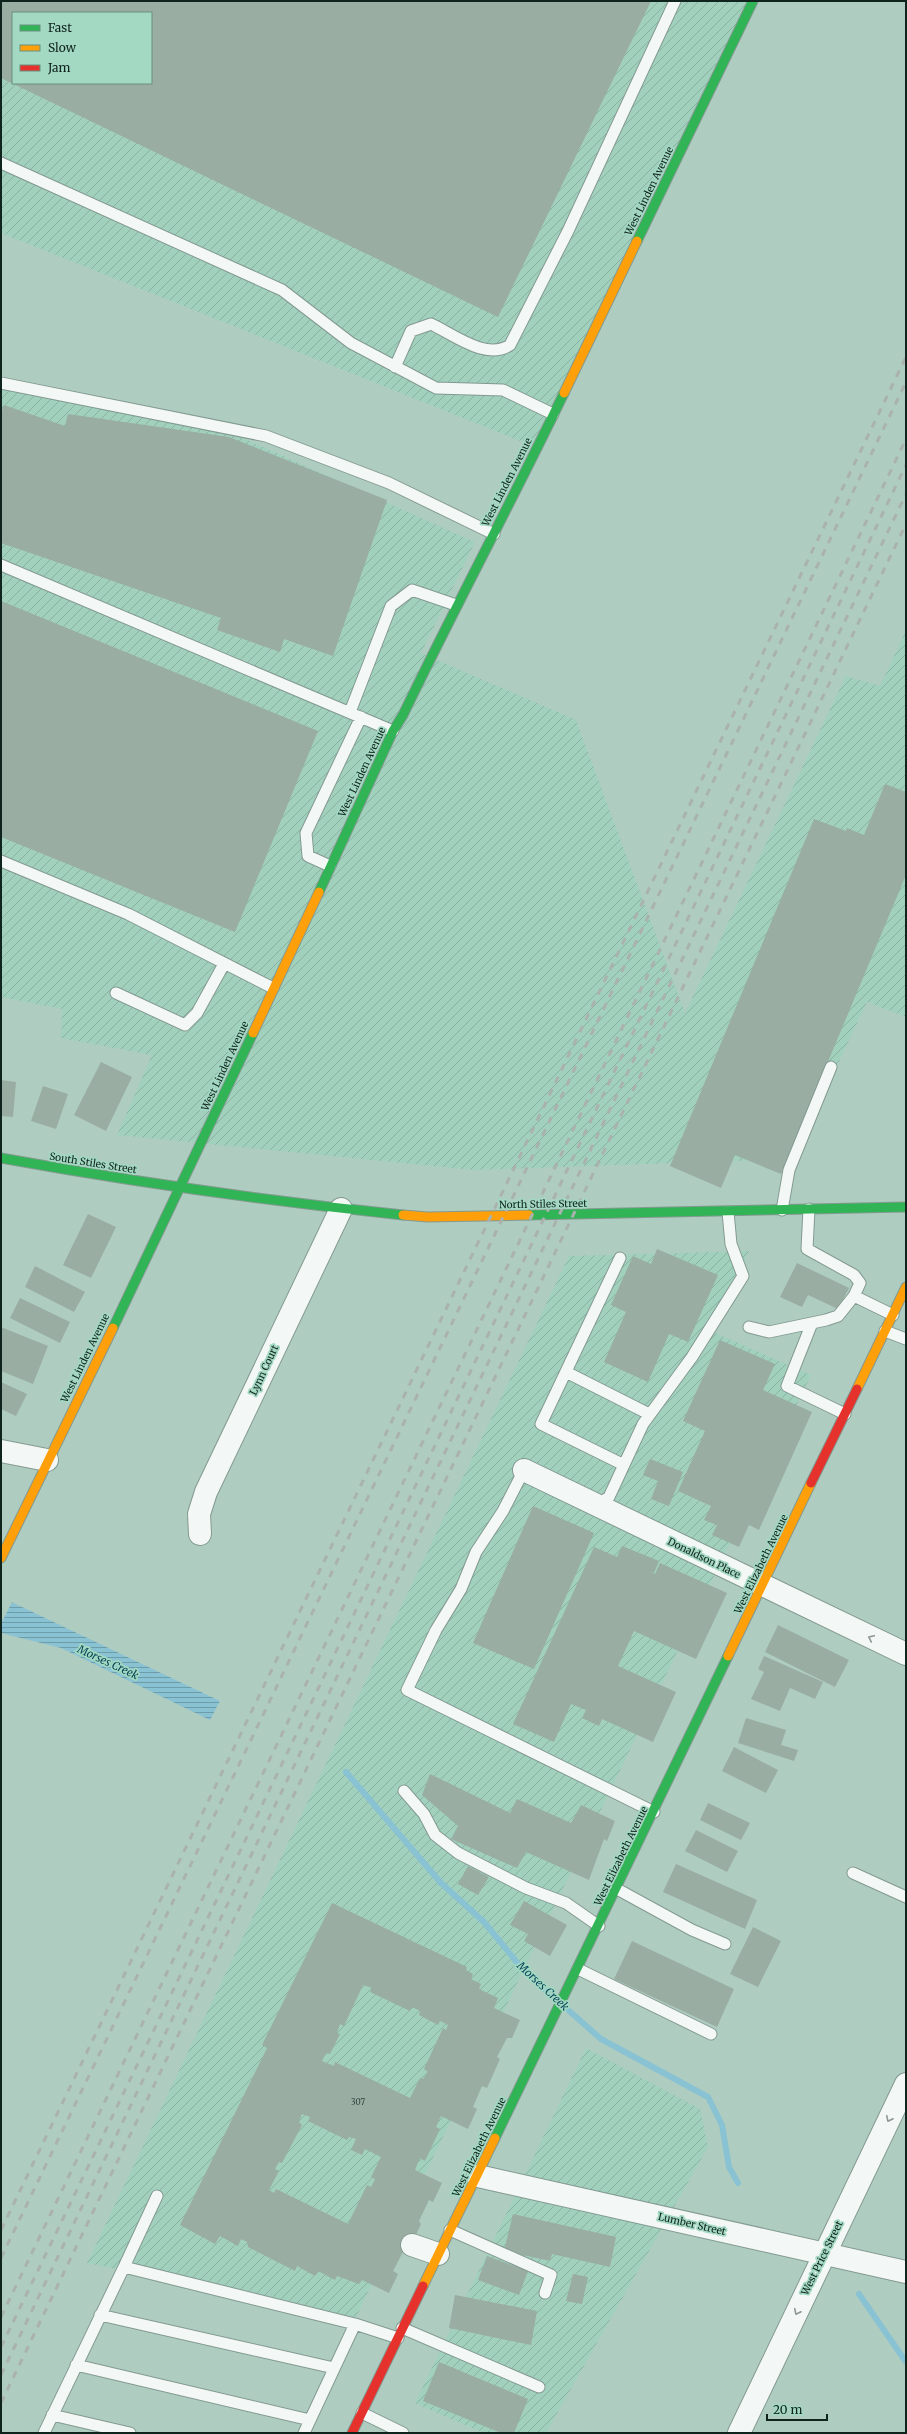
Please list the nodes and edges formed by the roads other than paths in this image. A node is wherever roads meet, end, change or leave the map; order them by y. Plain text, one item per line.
1 (675, 1) edge
2 (754, 1) edge
3 (1, 163) edge
4 (395, 367) junction
5 (1, 383) edge
6 (554, 414) junction
7 (494, 534) junction
8 (1, 565) edge
9 (456, 605) junction
10 (350, 712) junction
11 (362, 717) junction
12 (393, 731) junction
13 (1, 861) edge
14 (330, 866) junction
15 (224, 964) junction
16 (273, 988) junction
17 (116, 993) dead end
18 (831, 1067) dead end
19 (1, 1158) edge
20 (182, 1187) junction
21 (906, 1207) edge
22 (340, 1209) junction
23 (809, 1209) junction
24 (782, 1210) junction
25 (728, 1212) junction
26 (620, 1258) dead end
27 (906, 1287) edge
28 (854, 1296) junction
29 (893, 1314) junction
30 (812, 1323) junction
31 (749, 1327) dead end
32 (885, 1331) junction
33 (906, 1339) edge
34 (566, 1372) junction
35 (649, 1414) junction
36 (845, 1414) junction
37 (1, 1451) edge
38 (47, 1460) junction
39 (624, 1465) junction
40 (524, 1470) joint
41 (597, 1506) junction
42 (200, 1534) dead end
43 (1, 1558) edge
44 (763, 1587) junction
45 (906, 1654) edge
46 (404, 1791) dead end
47 (654, 1812) junction
48 (853, 1873) dead end
49 (617, 1889) junction
50 (906, 1897) edge
51 (599, 1926) junction
52 (725, 1944) dead end
53 (578, 1969) junction
54 (711, 2034) dead end
55 (906, 2084) edge
56 (478, 2176) junction
57 (157, 2196) dead end
58 (450, 2230) junction
59 (412, 2245) dead end
60 (438, 2254) junction
61 (825, 2254) junction
62 (124, 2268) junction
63 (906, 2272) edge
64 (545, 2293) dead end
65 (100, 2315) junction
66 (355, 2324) junction
67 (400, 2333) junction
68 (76, 2366) junction
69 (334, 2368) junction
70 (539, 2387) dead end
71 (362, 2413) junction
72 (52, 2415) junction
73 (310, 2420) junction
74 (44, 2433) edge
75 (130, 2433) edge
76 (304, 2433) edge
77 (352, 2433) edge
78 (403, 2433) edge
79 (739, 2433) edge

1 - 4 lane
2 - 6 street, West Linden Avenue
3 - 4 lane
4 - 6 lane
5 - 7 lane
6 - 7 street, West Linden Avenue
7 - 9 street, West Linden Avenue
8 - 10 lane
9 - 10 lane
9 - 12 street, West Linden Avenue
10 - 11 lane
11 - 12 lane
11 - 14 lane
12 - 14 street, West Linden Avenue
13 - 15 lane
14 - 16 street, West Linden Avenue
15 - 16 lane
15 - 17 lane
16 - 20 street, West Linden Avenue
18 - 24 lane
19 - 20 street, South Stiles Street
20 - 22 street, North Stiles Street
20 - 38 street, West Linden Avenue
21 - 23 street, North Stiles Street
22 - 25 street, North Stiles Street
22 - 42 street, Lynn Court
23 - 24 street, North Stiles Street
23 - 28 lane
24 - 25 street, North Stiles Street
25 - 35 lane
26 - 34 lane
27 - 29 street, West Elizabeth Avenue
28 - 29 lane
28 - 30 lane
29 - 32 street, West Elizabeth Avenue
30 - 31 lane
30 - 36 lane
32 - 33 lane
32 - 36 street, West Elizabeth Avenue
34 - 35 lane
34 - 39 lane
35 - 39 lane
36 - 44 street, West Elizabeth Avenue
37 - 38 street
38 - 43 street, West Linden Avenue
39 - 41 lane
40 - 41 street, Donaldson Place
40 - 47 lane
41 - 44 street, Donaldson Place
45 -> 44 street, Donaldson Place
44 - 47 street, West Elizabeth Avenue
46 - 51 lane
47 - 49 street, West Elizabeth Avenue
48 - 50 lane
49 - 51 street, West Elizabeth Avenue
49 - 52 lane
51 - 53 street, West Elizabeth Avenue
53 - 54 lane
53 - 56 street, West Elizabeth Avenue
55 -> 61 street, West Price Street
56 - 58 street, West Elizabeth Avenue
56 - 61 street, Lumber Street
57 - 62 lane
58 - 60 street, West Elizabeth Avenue
58 - 64 lane
59 - 60 street
60 - 67 street, West Elizabeth Avenue
61 - 63 street, Lumber Street
61 -> 79 street, West Price Street
62 - 65 lane
62 - 66 lane
65 - 68 lane
65 - 69 lane
66 - 67 lane
66 - 69 lane
67 - 70 lane
67 - 71 street, West Elizabeth Avenue
68 - 72 lane
68 - 73 lane
69 - 73 lane
71 - 77 street, West Elizabeth Avenue
71 - 78 lane
72 - 74 lane
72 - 75 lane
73 - 76 lane

